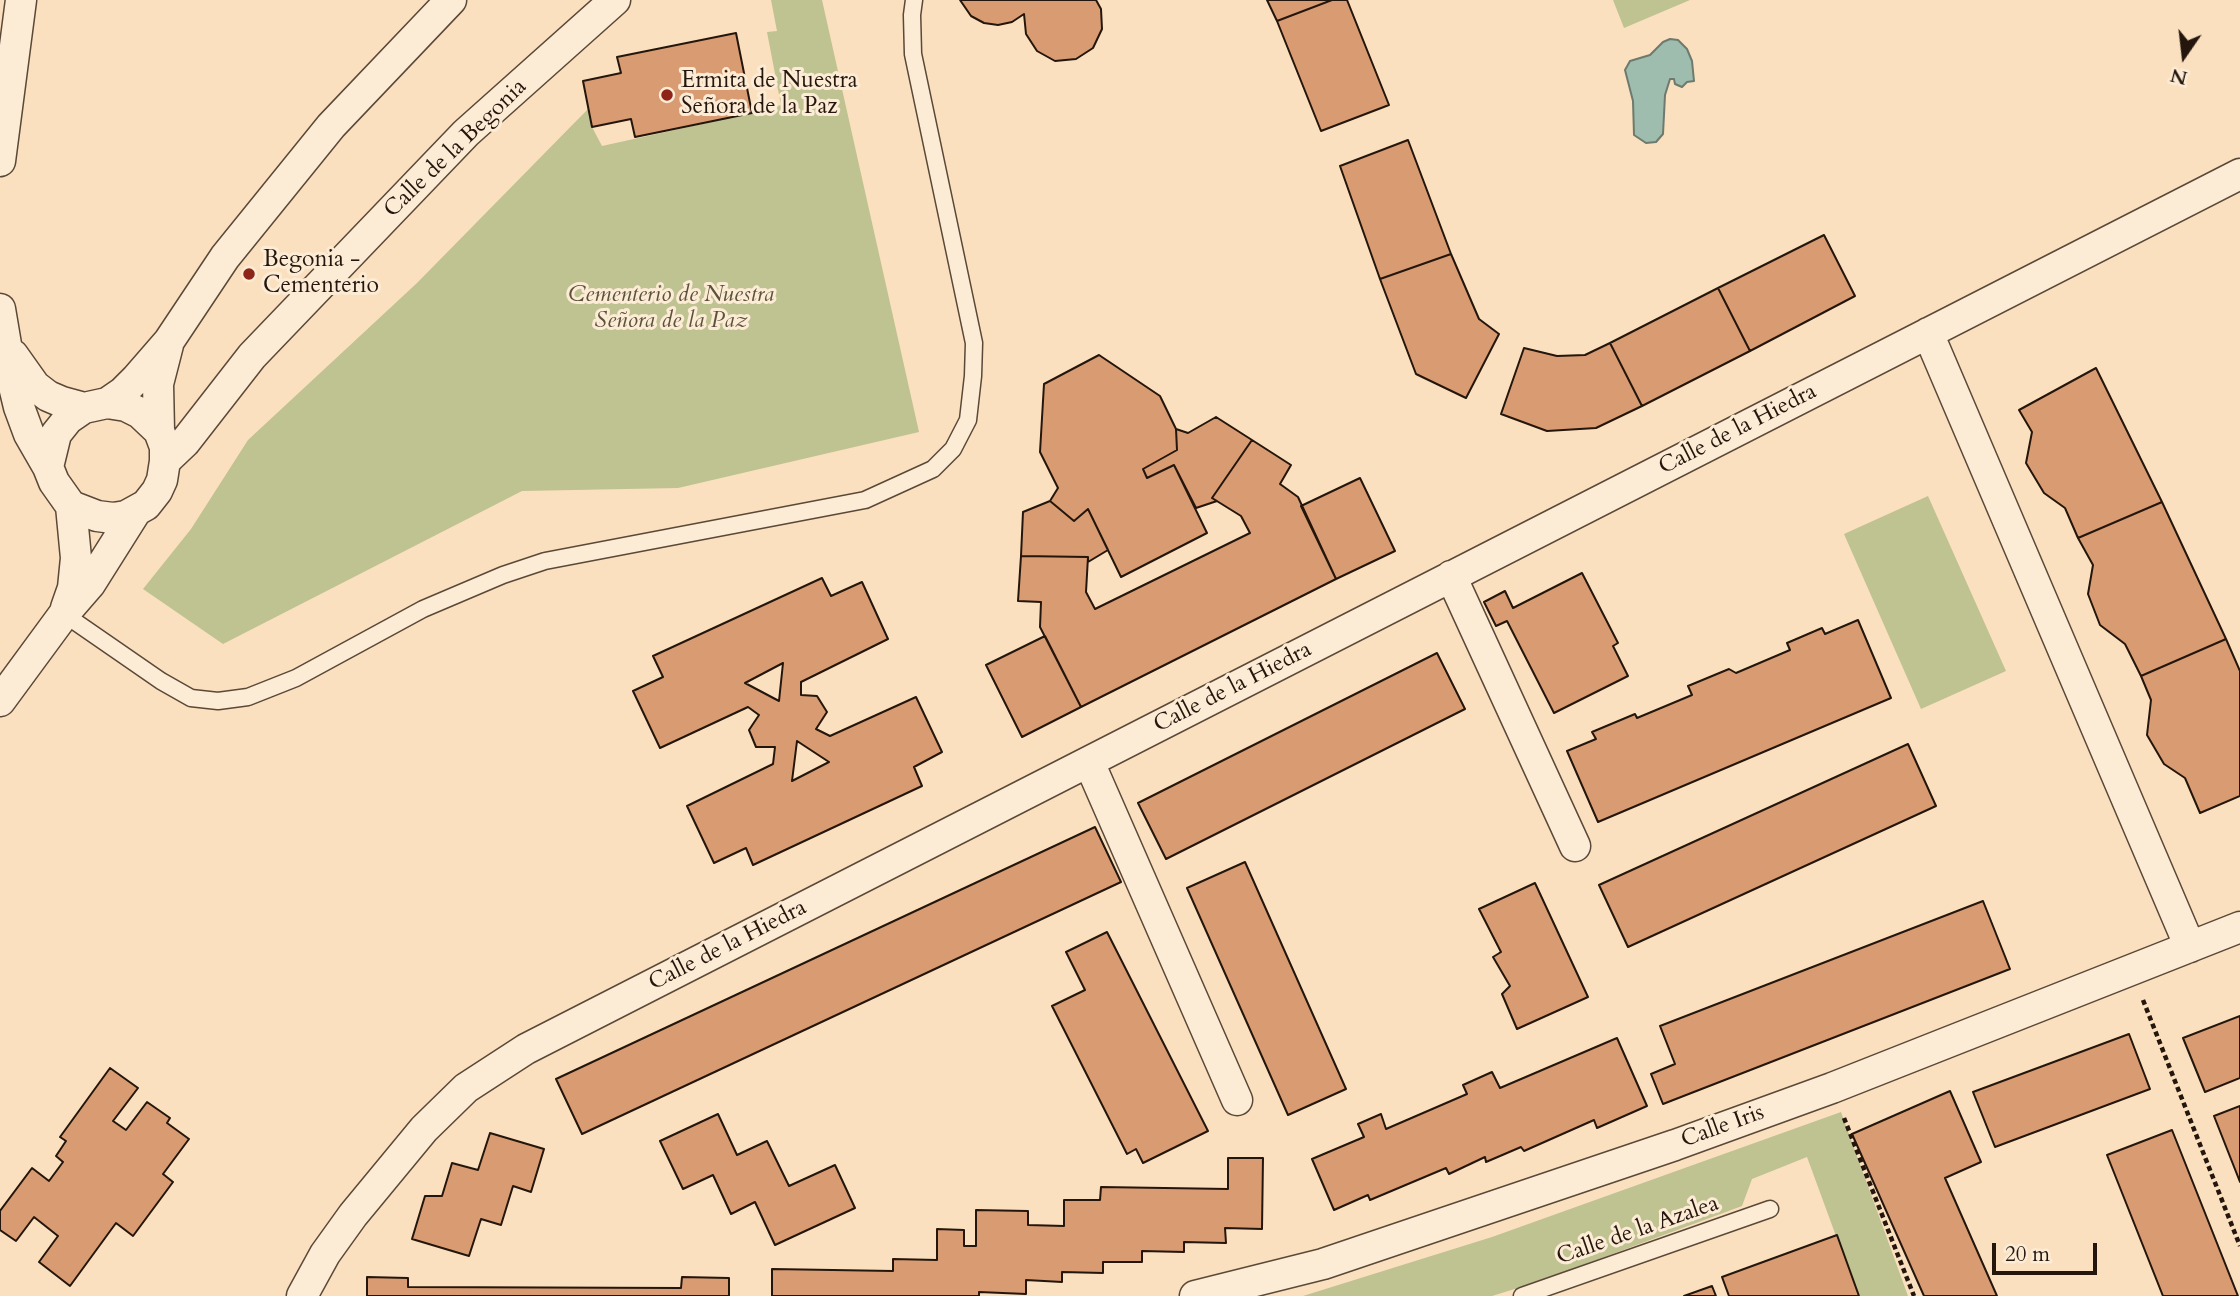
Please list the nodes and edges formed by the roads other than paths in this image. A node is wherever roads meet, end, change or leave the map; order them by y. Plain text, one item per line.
1 (21, 0) edge
2 (451, 0) edge
3 (615, 0) edge
4 (914, 0) edge
5 (0, 158) edge
6 (2240, 174) edge
7 (0, 309) edge
8 (1928, 333) junction
9 (5, 339) junction
10 (169, 341) junction
11 (96, 406) junction
12 (159, 431) junction
13 (165, 461) junction
14 (48, 467) junction
15 (71, 506) junction
16 (136, 511) junction
17 (1451, 576) junction
18 (64, 614) junction
19 (0, 701) edge
20 (1089, 762) junction
21 (1575, 846) dead end
22 (2240, 927) edge
23 (2190, 947) junction
24 (1237, 1100) dead end
25 (1770, 1209) dead end
26 (302, 1296) edge
27 (1195, 1296) edge
28 (1522, 1296) edge

1 - 5 street
2 - 10 street
3 - 13 street, Calle de la Begonia
4 - 18 lane
6 - 8 street, Calle de la Hiedra
7 - 9 street
8 - 17 street, Calle de la Hiedra
8 - 23 street
9 - 11 street
9 - 14 street
10 - 11 street
10 - 12 street
11 - 12 street
11 - 14 street
12 - 13 street
13 - 16 street
14 - 15 street
15 - 16 street
15 - 18 street
16 - 18 street
17 - 20 street, Calle de la Hiedra
17 - 21 street
18 - 19 street
20 - 24 street
20 - 26 street, Calle de la Hiedra
22 - 23 street, Calle Iris
23 - 27 street, Calle Iris
25 - 28 lane, Calle de la Azalea

